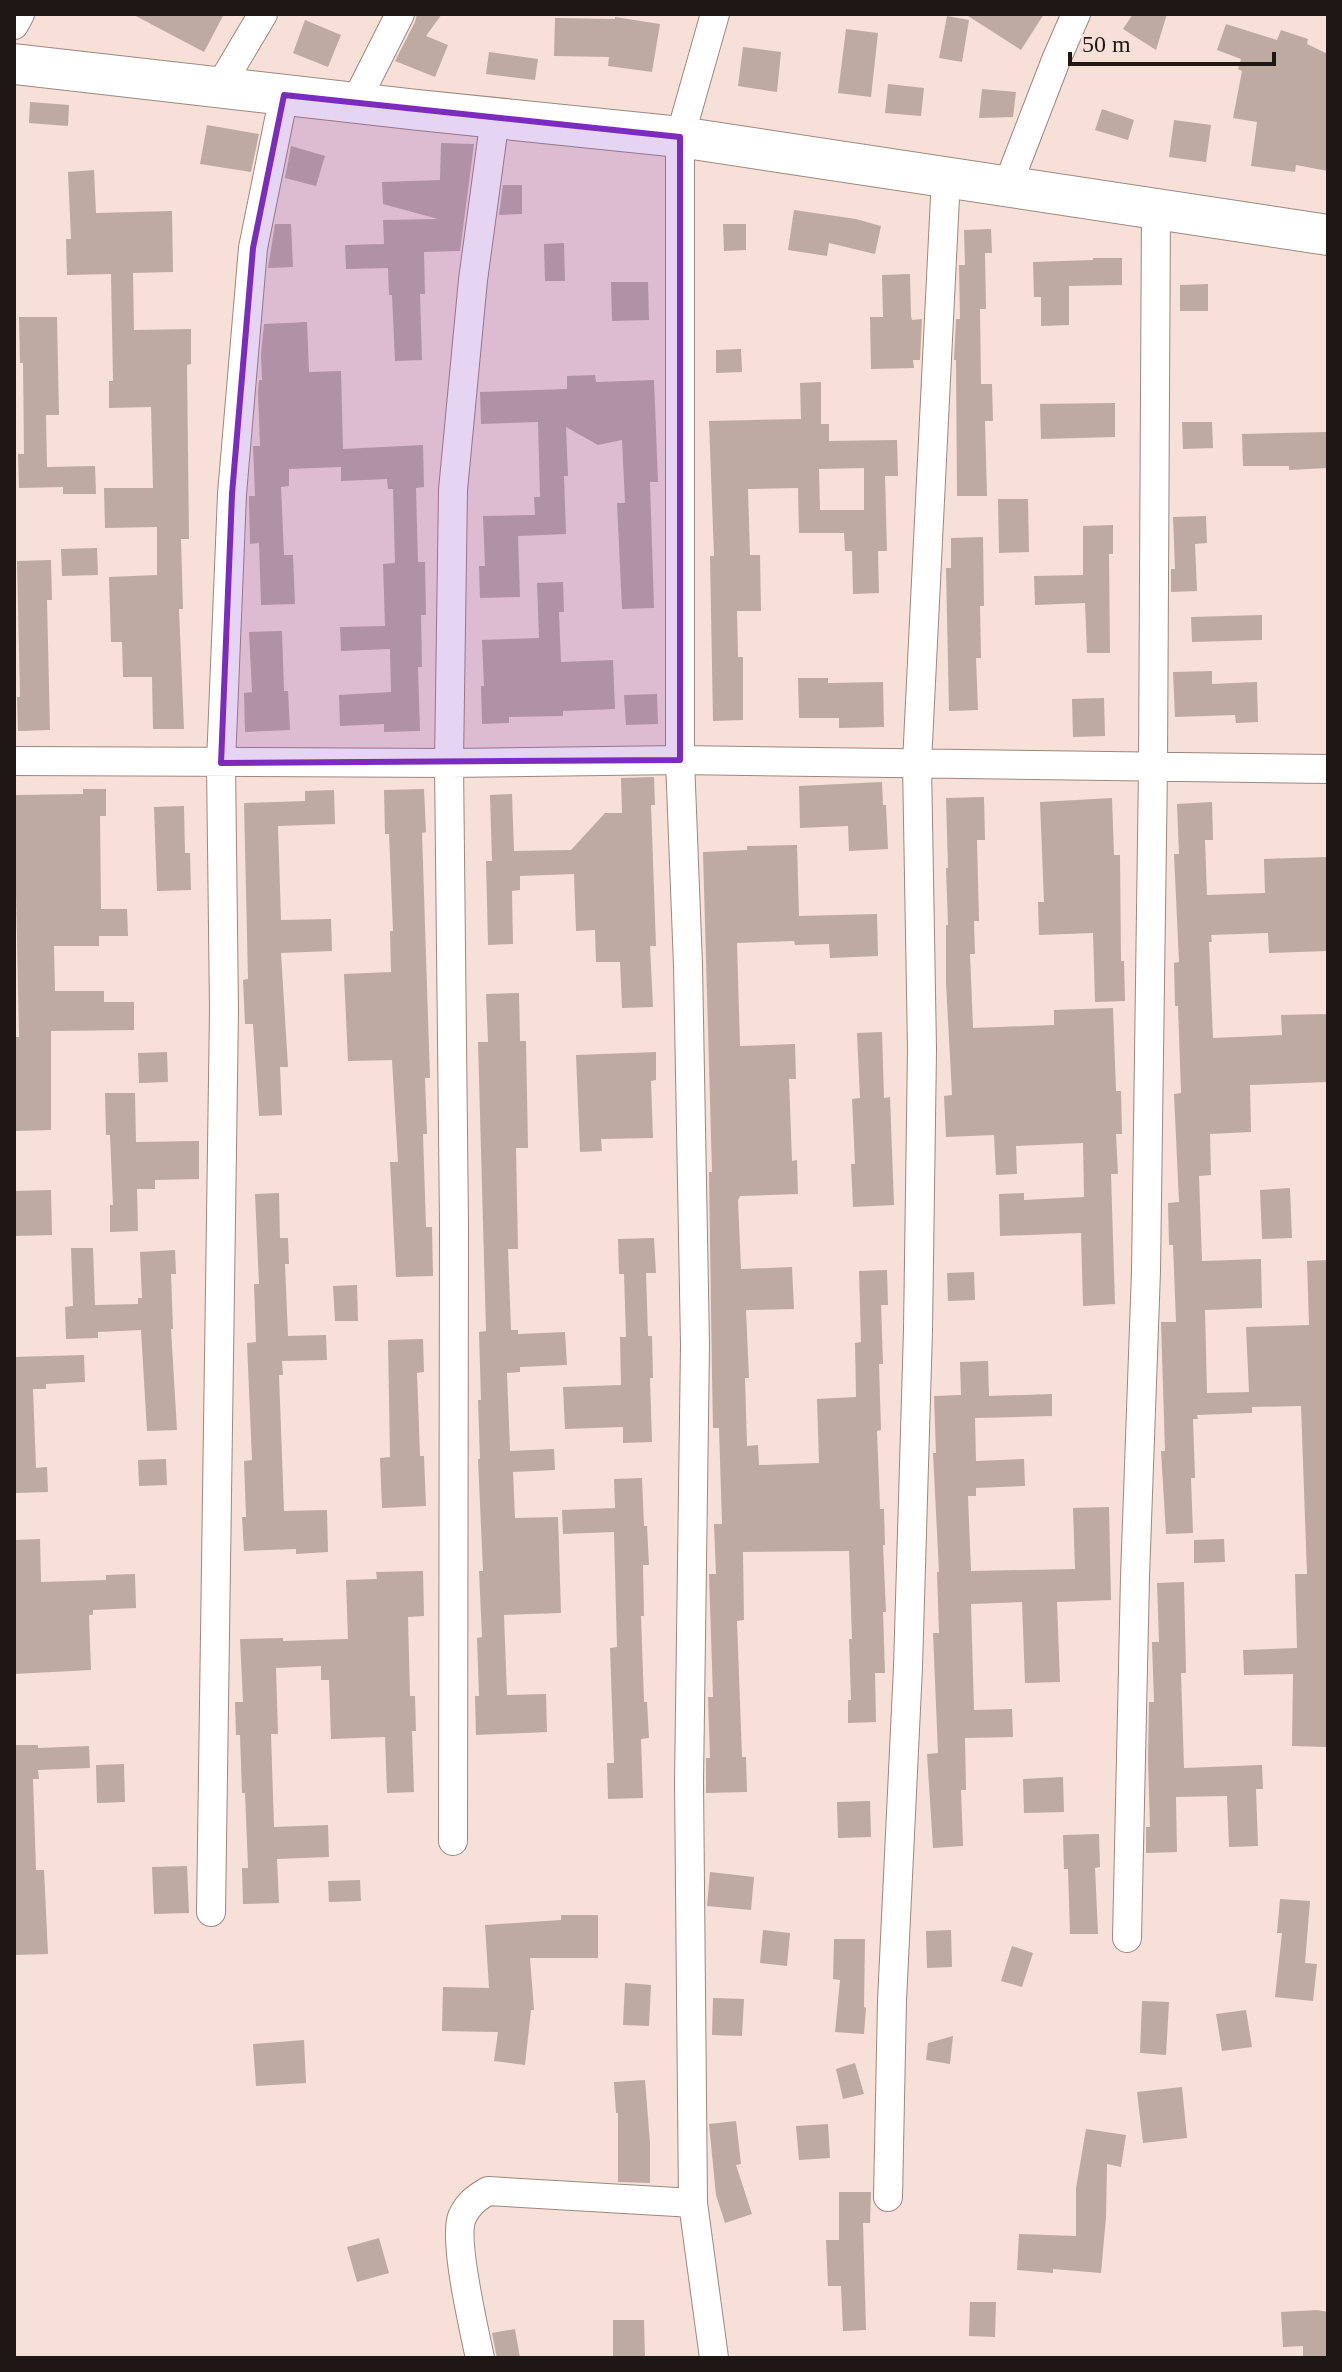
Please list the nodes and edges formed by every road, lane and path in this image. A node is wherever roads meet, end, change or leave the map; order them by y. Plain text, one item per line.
1 (20, 14) edge
2 (263, 14) edge
3 (400, 14) edge
4 (715, 14) edge
5 (1070, 16) edge
6 (14, 25) edge
7 (14, 64) edge
8 (219, 88) junction
9 (284, 95) junction
10 (355, 103) junction
11 (495, 118) junction
12 (680, 137) junction
13 (946, 177) junction
14 (1007, 187) junction
15 (1156, 209) junction
16 (1328, 235) edge
17 (680, 760) junction
18 (14, 761) edge
19 (221, 763) junction
20 (449, 763) junction
21 (917, 763) junction
22 (1153, 766) junction
23 (1328, 769) edge
24 (453, 1841) dead end
25 (211, 1912) dead end
26 (1127, 1938) dead end
27 (888, 2197) dead end
28 (693, 2203) junction
29 (480, 2358) edge
30 (714, 2358) edge

1 - 6 street
2 - 8 street
3 - 10 street
4 - 12 street
5 - 14 street
7 - 8 main road
8 - 9 main road
9 - 10 main road
9 - 19 street
10 - 11 main road
11 - 12 main road
11 - 20 street
12 - 13 main road
12 - 17 street
13 - 14 main road
13 - 21 street
14 - 15 main road
15 - 16 main road
15 - 22 street
17 - 20 street
17 - 21 street
17 - 28 street
18 - 19 street
19 - 20 street
19 - 25 street
20 - 24 street
21 - 22 street
21 - 27 street
22 - 23 street
22 - 26 street
28 - 29 street
28 - 30 street

